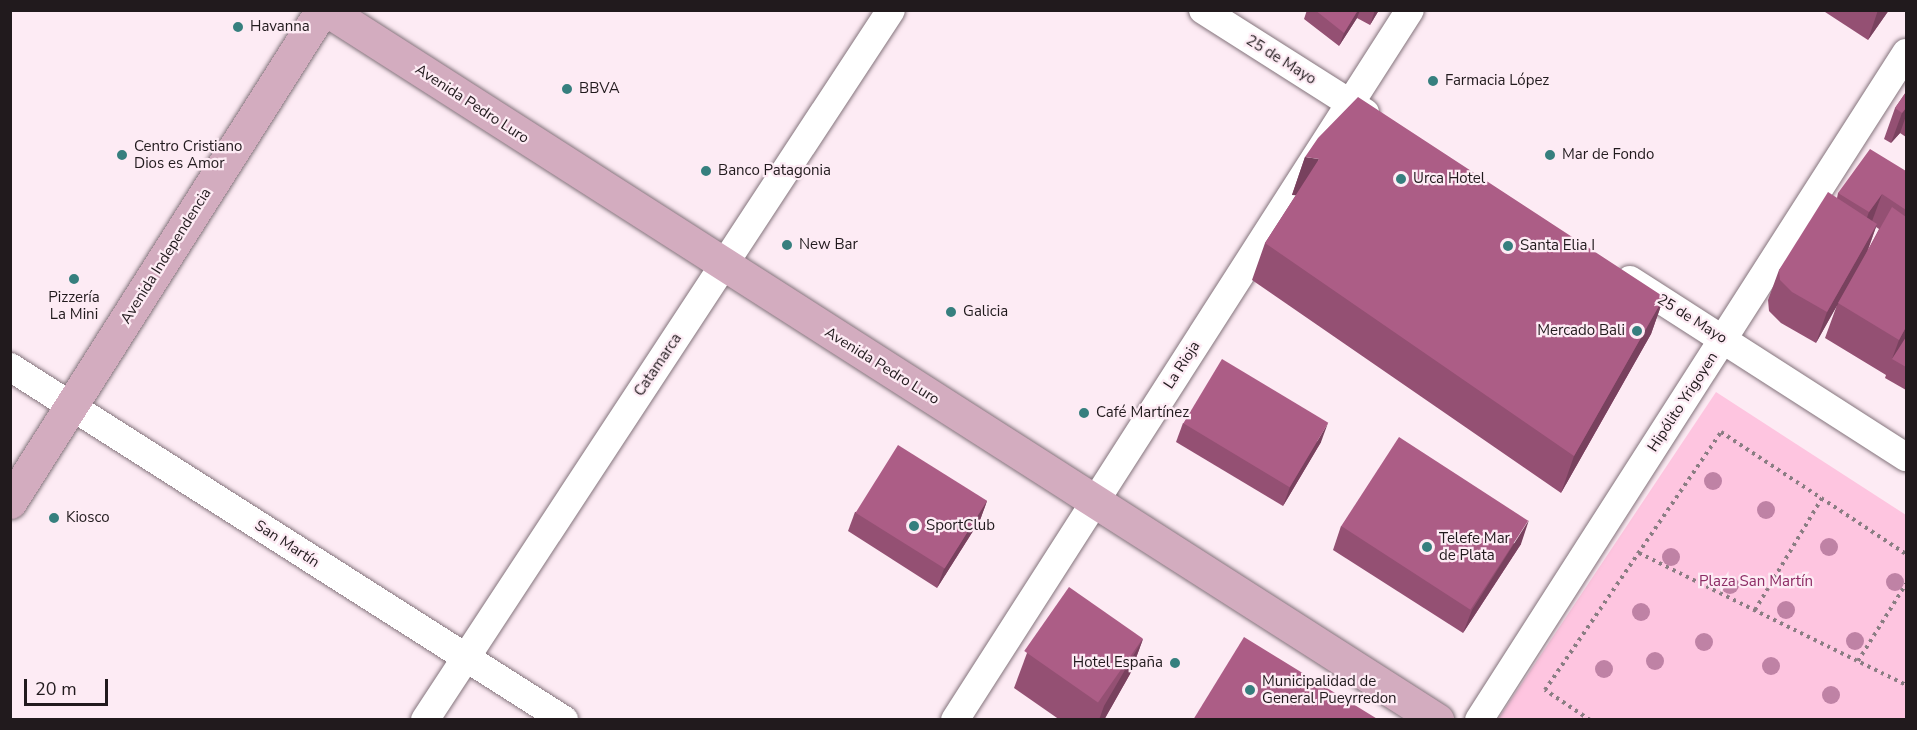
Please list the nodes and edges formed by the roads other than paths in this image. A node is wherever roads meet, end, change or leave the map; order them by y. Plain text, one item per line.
1 (322, 10) edge
2 (327, 10) edge
3 (891, 10) edge
4 (1203, 10) edge
5 (1410, 10) edge
6 (1906, 53) edge
7 (1350, 104) junction
8 (1390, 129) edge
9 (1602, 262) edge
10 (724, 266) junction
11 (1724, 339) junction
12 (10, 367) edge
13 (71, 406) junction
14 (1906, 457) edge
15 (10, 502) edge
16 (1095, 502) junction
17 (464, 658) junction
18 (425, 720) edge
19 (564, 720) edge
20 (955, 720) edge
21 (1437, 720) edge
22 (1479, 720) edge

1 - 13 main road, Avenida Independencia
2 - 10 main road, Avenida Pedro Luro
3 - 10 street, Catamarca
4 - 7 street, 25 de Mayo
5 - 7 street, La Rioja
6 - 11 street, Hipólito Yrigoyen
7 - 8 street, 25 de Mayo
7 - 16 street, La Rioja
9 - 11 street, 25 de Mayo
10 - 16 main road, Avenida Pedro Luro
10 - 17 street, Catamarca
11 - 14 street, 25 de Mayo
11 - 22 street, Hipólito Yrigoyen
12 - 13 street, San Martín
13 - 15 main road, Avenida Independencia
13 - 17 street, San Martín
16 - 20 street, La Rioja
16 - 21 main road, Avenida Pedro Luro
17 - 18 street, Catamarca
17 - 19 street, San Martín

